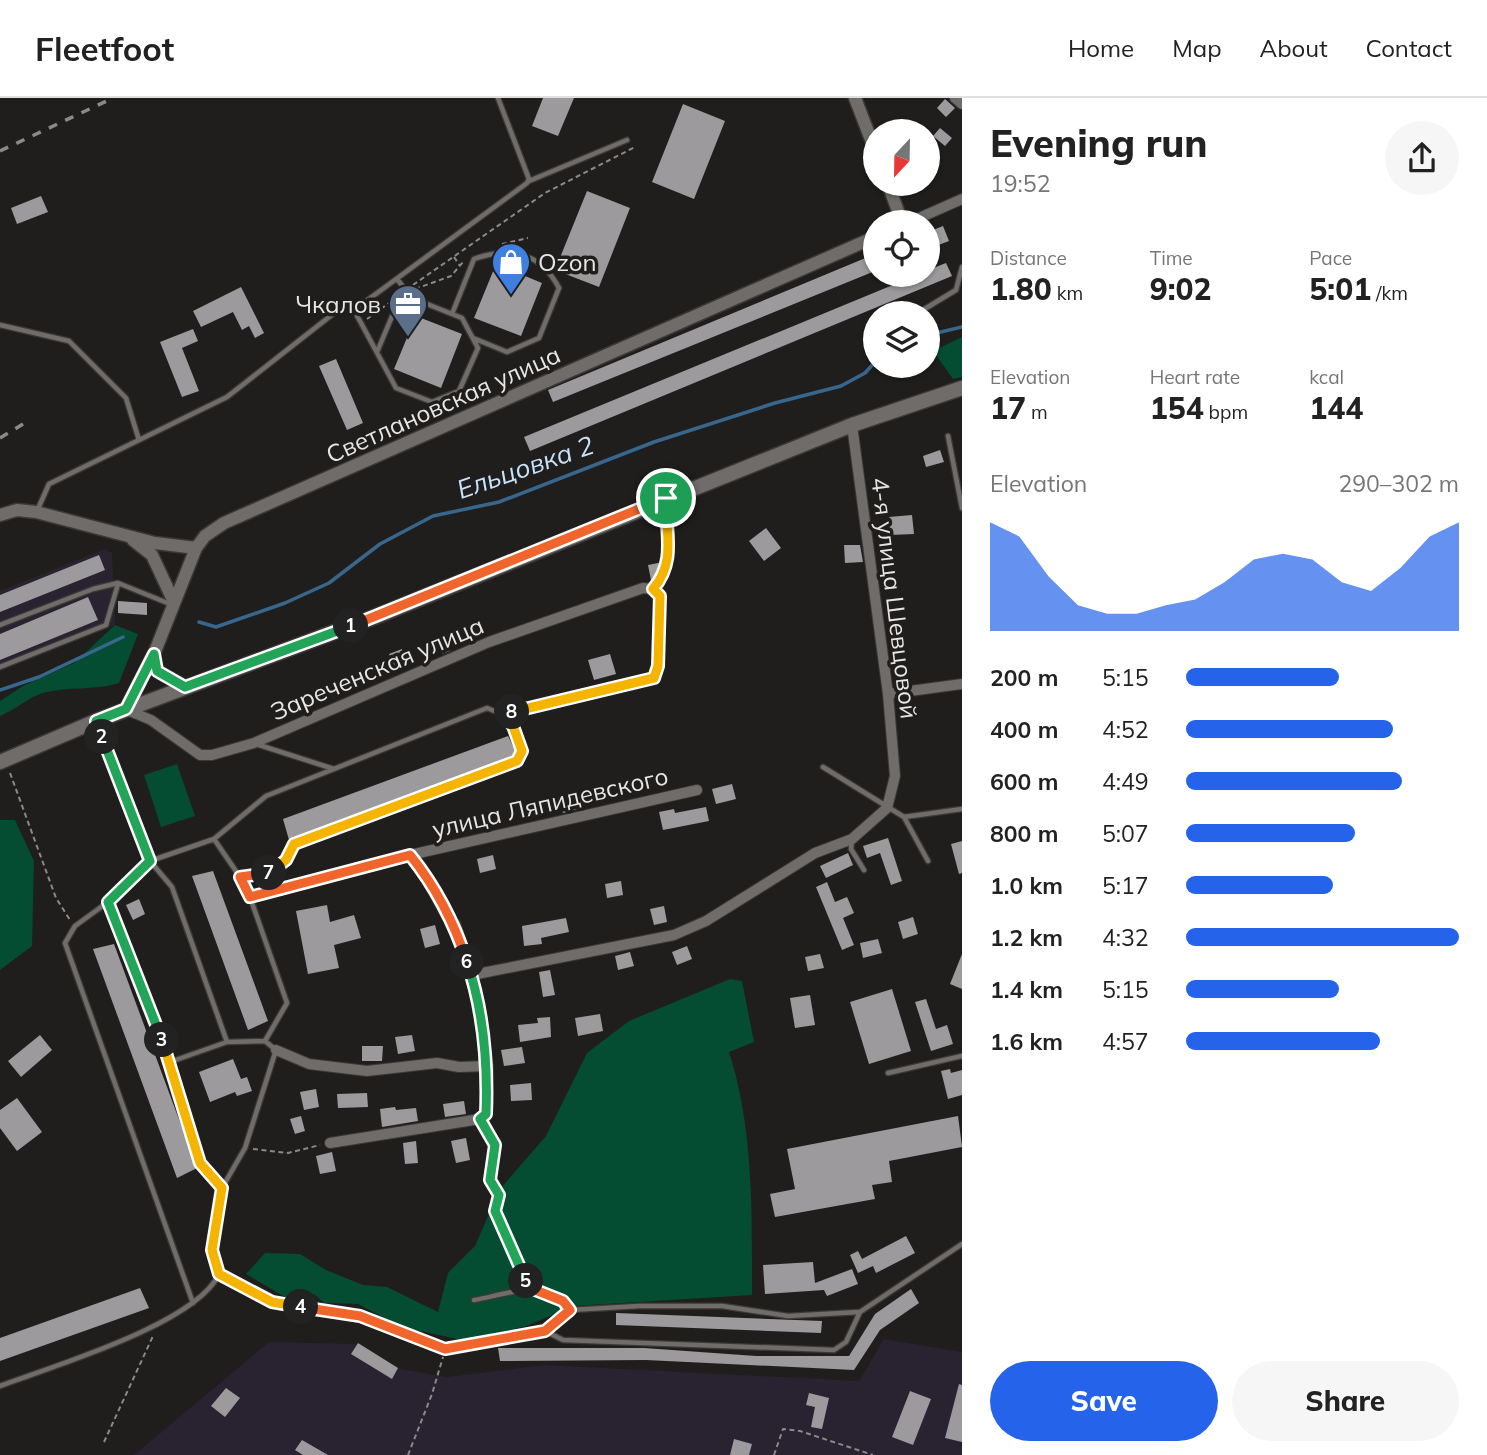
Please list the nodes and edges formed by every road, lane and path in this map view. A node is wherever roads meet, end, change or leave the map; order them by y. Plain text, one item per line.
1 (498, 98) edge
2 (855, 98) edge
3 (956, 98) edge
4 (962, 104) edge
5 (863, 119) edge
6 (626, 140) dead end
7 (635, 147) dead end
8 (529, 181) junction
9 (962, 199) edge
10 (937, 210) edge
11 (863, 242) edge
12 (453, 256) junction
13 (962, 267) edge
14 (467, 276) junction
15 (397, 279) junction
16 (406, 290) junction
17 (938, 301) edge
18 (422, 302) junction
19 (354, 310) junction
20 (452, 314) junction
21 (361, 323) junction
22 (0, 325) edge
23 (473, 338) junction
24 (377, 353) junction
25 (962, 388) edge
26 (852, 425) junction
27 (947, 436) dead end
28 (139, 440) junction
29 (666, 498) junction
30 (962, 508) edge
31 (36, 512) junction
32 (0, 515) edge
33 (130, 537) junction
34 (195, 548) junction
35 (118, 583) junction
36 (653, 589) junction
37 (172, 602) junction
38 (0, 625) edge
39 (154, 654) junction
40 (0, 667) edge
41 (962, 684) edge
42 (185, 687) junction
43 (888, 694) junction
44 (126, 709) junction
45 (503, 714) junction
46 (96, 721) junction
47 (254, 743) junction
48 (2, 760) edge
49 (823, 767) dead end
50 (335, 769) junction
51 (697, 790) dead end
52 (887, 808) junction
53 (962, 809) edge
54 (904, 817) junction
55 (214, 839) junction
56 (852, 839) junction
57 (410, 855) junction
58 (150, 861) junction
59 (929, 861) dead end
60 (864, 870) dead end
61 (240, 877) junction
62 (250, 897) junction
63 (108, 902) junction
64 (75, 926) junction
65 (472, 975) junction
66 (265, 1041) junction
67 (227, 1042) junction
68 (276, 1050) junction
69 (962, 1056) edge
70 (170, 1062) junction
71 (488, 1066) junction
72 (888, 1073) dead end
73 (480, 1119) junction
74 (330, 1143) joint
75 (245, 1148) junction
76 (222, 1188) junction
77 (962, 1244) edge
78 (219, 1274) junction
79 (528, 1287) junction
80 (474, 1300) dead end
81 (193, 1303) junction
82 (570, 1310) junction
83 (860, 1312) junction
84 (158, 1325) junction
85 (545, 1331) junction
86 (445, 1349) junction
87 (0, 1387) edge
88 (104, 1442) dead end
89 (408, 1455) edge
90 (774, 1455) edge
91 (873, 1455) edge

1 - 8 lane
2 - 5 street
3 - 4 street
6 - 8 lane
7 - 12 path
8 - 15 lane
9 - 10 street
11 - 34 street, Светлановская улица
12 - 14 path
12 - 16 path
13 - 17 lane
14 - 20 lane
14 - 23 lane
15 - 16 lane
15 - 19 lane
16 - 18 lane
16 - 21 path
18 - 20 lane
18 - 24 lane
19 - 21 lane
19 - 28 lane
20 - 23 lane
21 - 24 lane
22 - 28 lane
23 - 24 lane
25 - 26 main road
26 - 29 main road
26 - 43 street, 4-я улица Шевцовой
27 - 30 lane
28 - 31 lane
29 - 36 path
29 - 42 main road
31 - 32 street
31 - 33 street
33 - 34 street
33 - 37 street
34 - 37 street, Светлановская улица
35 - 37 lane
35 - 38 lane
35 - 40 lane
36 - 45 street
36 - 47 street, Зареченская улица
37 - 39 street, Светлановская улица
39 - 42 street
39 - 44 street, Светлановская улица
41 - 43 street
42 - 44 main road
43 - 52 street, 4-я улица Шевцовой
44 - 46 main road
44 - 47 street, Зареченская улица
45 - 50 lane
45 - 61 lane
46 - 48 main road
46 - 58 lane
47 - 50 lane
48 - 64 path
49 - 52 lane
50 - 55 lane
51 - 57 street, улица Ляпидевского
52 - 54 lane
52 - 56 street
53 - 54 lane
54 - 59 lane
55 - 58 lane
55 - 61 lane
56 - 60 lane
56 - 65 street
57 - 62 street, улица Ляпидевского
57 - 65 street
58 - 63 lane
58 - 67 lane
61 - 62 lane
62 - 66 lane
63 - 64 lane
63 - 70 lane
64 - 81 lane
65 - 71 street
66 - 67 lane
66 - 68 lane
67 - 70 lane
68 - 71 street
68 - 75 lane
69 - 72 lane
70 - 76 lane
71 - 73 street
73 - 74 street
73 - 79 path
74 - 75 path
75 - 76 lane
76 - 78 lane
77 - 83 lane
78 - 81 lane
78 - 86 path
79 - 80 lane
79 - 82 lane
81 - 84 lane
82 - 83 lane
82 - 85 lane
83 - 85 lane
84 - 87 lane
84 - 88 path
85 - 86 lane
86 - 89 path
90 - 91 path

